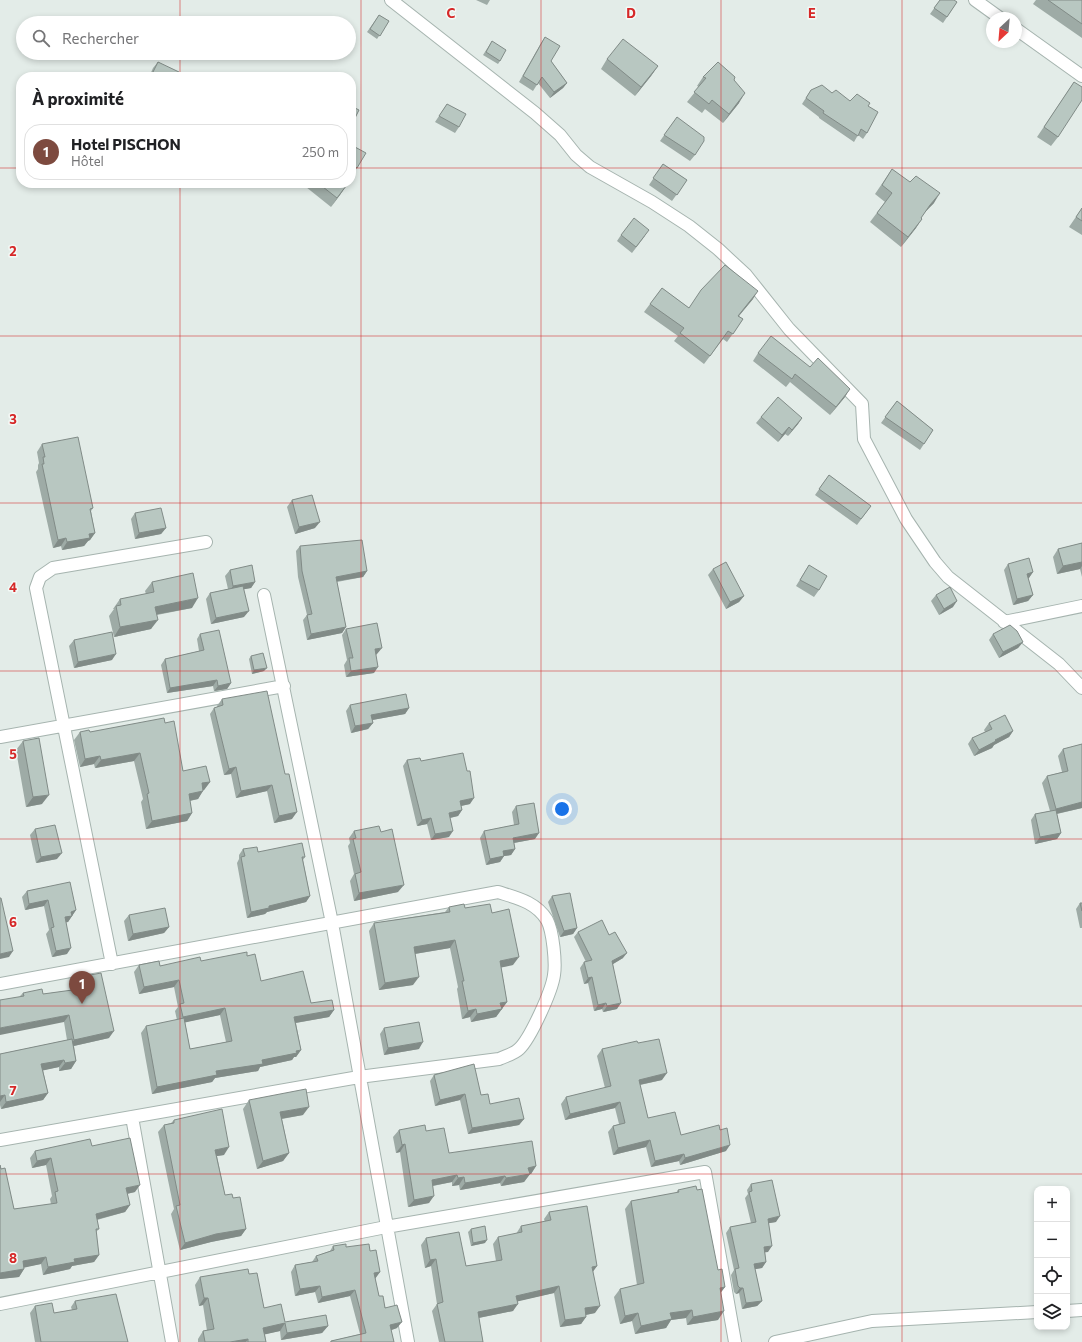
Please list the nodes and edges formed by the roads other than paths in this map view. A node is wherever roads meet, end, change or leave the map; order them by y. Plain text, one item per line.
1 (390, 0) edge
2 (975, 0) edge
3 (992, 12) edge
4 (1022, 33) edge
5 (1082, 76) edge
6 (206, 542) dead end
7 (264, 596) dead end
8 (1082, 606) edge
9 (1004, 622) junction
10 (284, 686) junction
11 (1082, 688) edge
12 (63, 726) junction
13 (0, 737) edge
14 (332, 923) junction
15 (112, 964) junction
16 (0, 984) edge
17 (359, 1077) junction
18 (132, 1117) junction
19 (0, 1140) edge
20 (386, 1227) junction
21 (160, 1272) junction
22 (0, 1304) edge
23 (1082, 1310) edge
24 (1070, 1311) edge
25 (1034, 1312) edge
26 (172, 1342) edge
27 (408, 1342) edge
28 (735, 1342) edge
29 (775, 1342) edge

1 - 9 street
2 - 3 street
4 - 5 street
6 - 12 street
7 - 10 street
8 - 9 street
9 - 11 street
10 - 12 street
10 - 14 street
12 - 13 street
12 - 15 street
14 - 15 street
14 - 17 street
14 - 17 street
15 - 16 street
17 - 18 street
17 - 20 street
18 - 19 street
18 - 21 street
20 - 21 street
20 - 27 street
20 - 28 street
21 - 22 street
21 - 26 street
23 - 24 street
25 - 29 street

